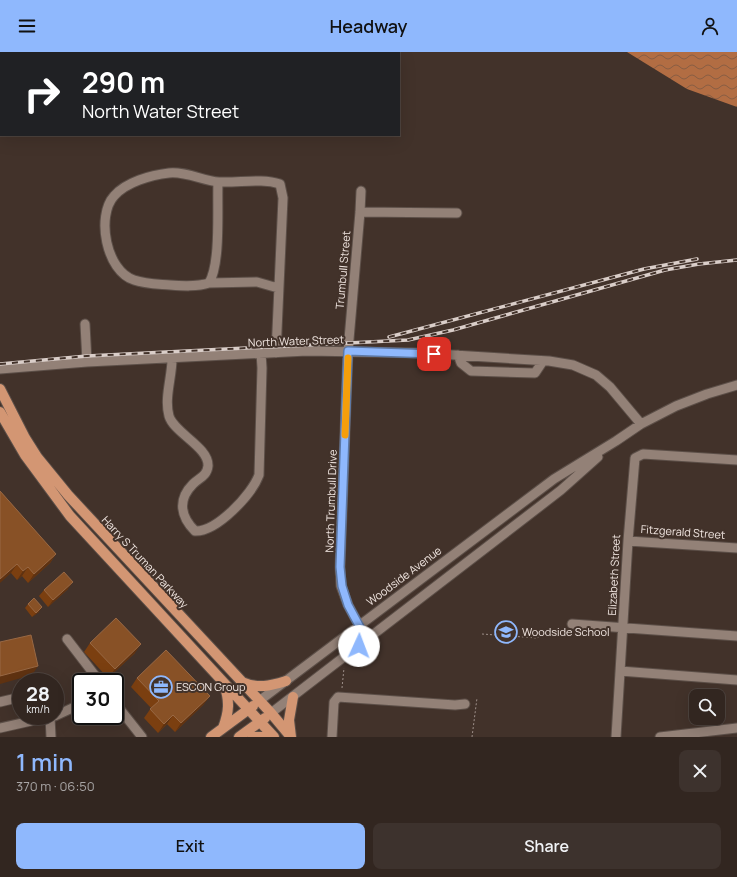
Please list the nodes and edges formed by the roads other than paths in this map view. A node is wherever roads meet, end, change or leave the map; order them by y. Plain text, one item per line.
1 (218, 182) junction
2 (360, 191) dead end
3 (360, 212) junction
4 (457, 213) dead end
5 (209, 283) junction
6 (278, 288) junction
7 (85, 324) dead end
8 (348, 351) junction
9 (276, 352) junction
10 (261, 353) junction
11 (458, 355) junction
12 (497, 358) junction
13 (172, 359) junction
14 (543, 361) junction
15 (87, 362) junction
16 (0, 369) edge
17 (497, 372) junction
18 (736, 385) edge
19 (0, 389) edge
20 (0, 412) edge
21 (641, 424) junction
22 (616, 441) junction
23 (737, 460) edge
24 (628, 541) junction
25 (737, 548) edge
26 (572, 624) dead end
27 (359, 626) junction
28 (623, 628) junction
29 (737, 636) edge
30 (67, 639) dead end
31 (359, 646) junction
32 (620, 671) junction
33 (93, 673) edge
34 (240, 680) junction
35 (737, 680) edge
36 (222, 681) junction
37 (286, 681) junction
38 (293, 697) junction
39 (12, 699) edge
40 (259, 701) junction
41 (0, 702) edge
42 (465, 704) dead end
43 (248, 709) junction
44 (271, 713) junction
45 (124, 714) edge
46 (260, 721) junction
47 (13, 725) edge
48 (52, 725) edge
49 (2, 728) edge
50 (223, 728) junction
51 (734, 731) edge
52 (7, 737) edge
53 (51, 737) edge
54 (142, 737) edge
55 (212, 737) edge
56 (239, 737) edge
57 (253, 737) edge
58 (263, 737) edge
59 (274, 737) edge
60 (291, 737) edge
61 (332, 737) edge
62 (616, 737) edge
63 (660, 737) edge

1 - 5 street
1 - 5 street
1 - 6 street
2 - 3 street, Trumbull Street
3 - 4 street
3 - 8 street, Trumbull Street
5 - 6 street
6 - 9 street
7 - 15 street
8 - 9 street, North Water Street
8 - 11 street, North Water Street
8 - 27 street, North Trumbull Drive
9 - 10 street, North Water Street
10 - 13 street, North Water Street
10 - 13 street
11 - 12 street, North Water Street
11 - 17 street
12 - 14 street, North Water Street
12 - 17 street
13 - 15 street, North Water Street
14 - 17 street
14 - 21 street, North Water Street
15 - 16 street, North Water Street
18 - 21 street, Woodside Avenue
19 - 34 main road, Harry S Truman Parkway
20 - 36 main road
21 - 22 street, Woodside Avenue
22 - 27 street, Woodside Avenue
22 - 31 street, Woodside Avenue
23 - 24 street, Elizabeth Street
24 - 25 street, Fitzgerald Street
24 - 28 street, Elizabeth Street
26 - 28 street
27 - 31 street, North Trumbull Drive
27 - 37 street, Woodside Avenue
28 - 29 street
28 - 32 street, Elizabeth Street
30 - 33 street
31 - 38 street, Woodside Avenue
32 - 35 street
32 - 62 street, Elizabeth Street
34 - 37 main road
34 - 40 main road, Harry S Truman Parkway
36 - 43 main road
36 - 50 main road
37 - 40 street, Woodside Avenue
38 - 44 street, Woodside Avenue
38 - 60 main road
39 - 41 street
40 - 43 main road, Woodside Avenue
40 - 44 main road, Harry S Truman Parkway
42 - 61 street
43 - 46 main road
43 - 50 main road, Woodside Avenue
44 - 46 main road, Woodside Avenue
44 - 60 main road, Harry S Truman Parkway
45 - 54 street
46 - 56 main road, Woodside Avenue
46 - 59 main road
47 - 49 street
48 - 53 street
49 - 52 street
50 - 55 main road, Woodside Avenue
51 - 63 street
57 - 58 main road

